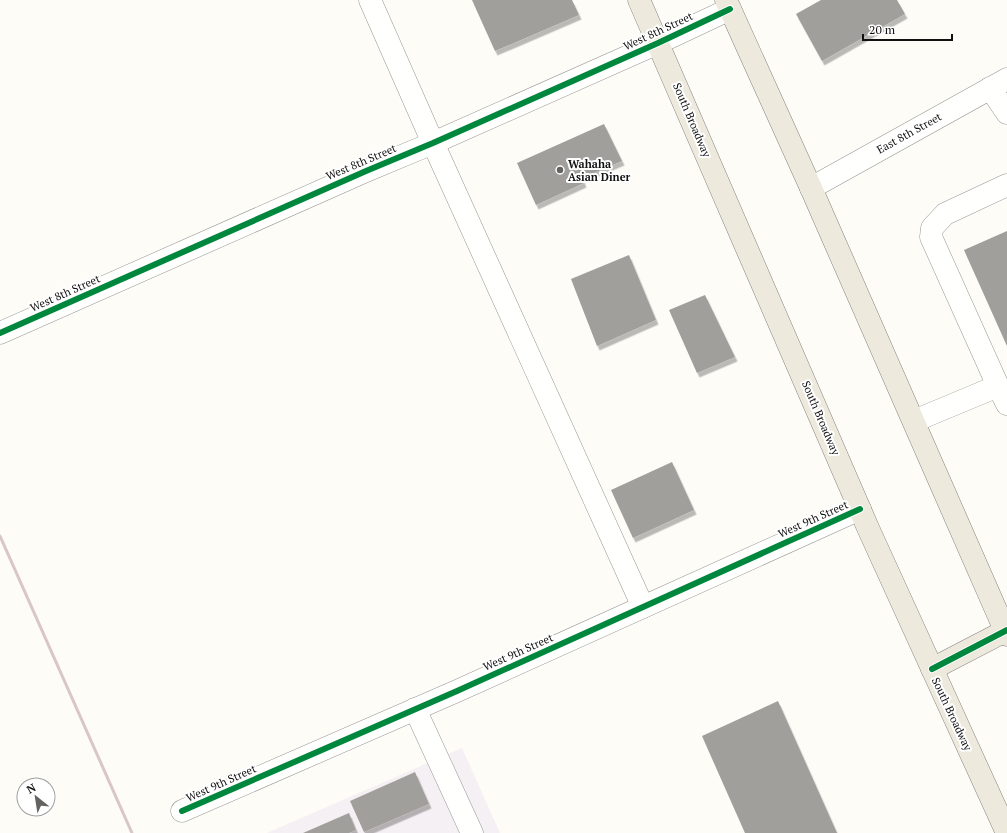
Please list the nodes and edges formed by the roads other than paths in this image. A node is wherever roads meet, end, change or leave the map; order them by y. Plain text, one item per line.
1 (370, 0) edge
2 (639, 0) edge
3 (728, 4) edge
4 (658, 43) junction
5 (998, 83) edge
6 (1007, 113) edge
7 (434, 143) junction
8 (1007, 185) edge
9 (811, 188) junction
10 (0, 333) edge
11 (1003, 395) edge
12 (914, 421) junction
13 (860, 509) junction
14 (643, 607) junction
15 (1006, 632) edge
16 (932, 669) junction
17 (416, 709) junction
18 (182, 811) dead end
19 (472, 833) edge
20 (1007, 833) edge

1 - 7 street
2 - 4 main road, South Broadway
3 - 4 street, West 8th Street
3 - 9 main road
4 - 7 street, West 8th Street
4 - 13 main road, South Broadway
5 - 6 street
5 - 9 street, East 8th Street
7 - 10 street, West 8th Street
7 - 14 street
8 - 11 street
9 - 12 main road
11 - 12 street
12 - 15 main road
13 - 14 street, West 9th Street
13 - 16 main road, South Broadway
14 - 17 street, West 9th Street
15 - 16 main road
16 - 20 main road, South Broadway
17 - 18 street, West 9th Street
17 - 19 street

